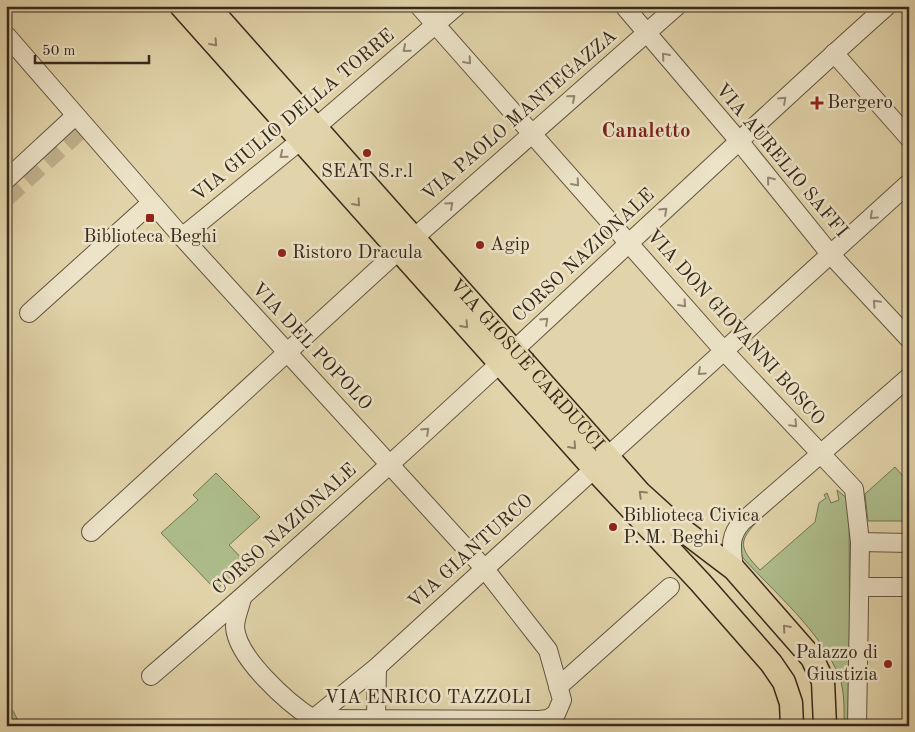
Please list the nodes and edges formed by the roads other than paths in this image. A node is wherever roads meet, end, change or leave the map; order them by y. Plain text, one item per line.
1 (181, 6) edge
2 (208, 6) edge
3 (419, 6) edge
4 (457, 6) edge
5 (624, 6) edge
6 (677, 6) edge
7 (887, 6) edge
8 (436, 24) junction
9 (646, 33) junction
10 (6, 35) edge
11 (834, 54) junction
12 (74, 116) junction
13 (532, 133) junction
14 (308, 134) junction
15 (909, 138) edge
16 (739, 141) junction
17 (6, 180) edge
18 (909, 182) edge
19 (151, 203) junction
20 (182, 238) junction
21 (629, 243) junction
22 (406, 244) junction
23 (831, 255) junction
24 (29, 313) dead end
25 (909, 339) edge
26 (724, 351) junction
27 (286, 352) junction
28 (506, 357) junction
29 (909, 377) edge
30 (821, 453) junction
31 (601, 463) junction
32 (390, 464) junction
33 (91, 532) dead end
34 (860, 542) junction
35 (909, 543) edge
36 (484, 568) junction
37 (734, 569) junction
38 (670, 587) dead end
39 (860, 587) junction
40 (909, 587) edge
41 (242, 598) junction
42 (378, 668) junction
43 (151, 676) dead end
44 (560, 694) junction
45 (376, 719) junction
46 (313, 722) edge
47 (792, 726) edge
48 (825, 726) edge
49 (857, 726) edge

1 -> 14 main road, VIA GIOSUÈ CARDUCCI
2 - 14 main road, VIA GIOSUÈ CARDUCCI
3 - 8 street, VIA DON GIOVANNI BOSCO
4 - 8 street, VIA GIULIO DELLA TORRE
5 - 9 street, VIA AURELIO SAFFI
6 - 9 street, VIA PAOLO MANTEGAZZA
7 - 11 street, CORSO NAZIONALE
8 -> 13 street, VIA DON GIOVANNI BOSCO
8 -> 14 street, VIA GIULIO DELLA TORRE
13 -> 9 street, VIA PAOLO MANTEGAZZA
16 -> 9 street, VIA AURELIO SAFFI
10 - 12 street, VIA DEL POPOLO
11 - 15 street
16 -> 11 street, CORSO NAZIONALE
12 - 17 street
12 - 19 street, VIA DEL POPOLO
13 -> 21 street, VIA DON GIOVANNI BOSCO
22 -> 13 street, VIA PAOLO MANTEGAZZA
14 -> 20 street, VIA GIULIO DELLA TORRE
14 - 22 main road, VIA GIOSUÈ CARDUCCI
21 -> 16 street, CORSO NAZIONALE
23 -> 16 street, VIA AURELIO SAFFI
18 -> 23 street, VIA GIANTURCO
19 - 20 street, VIA DEL POPOLO
19 - 24 street
20 - 27 street, VIA DEL POPOLO
21 -> 26 street, VIA DON GIOVANNI BOSCO
28 -> 21 street, CORSO NAZIONALE
22 - 27 street, VIA PAOLO MANTEGAZZA
22 - 28 main road, VIA GIOSUÈ CARDUCCI
25 -> 23 street, VIA AURELIO SAFFI
23 - 26 street, VIA GIANTURCO
26 -> 30 street, VIA DON GIOVANNI BOSCO
26 -> 31 street, VIA GIANTURCO
27 - 32 street, VIA DEL POPOLO
27 - 33 street, VIA PAOLO MANTEGAZZA
28 - 31 main road, VIA GIOSUÈ CARDUCCI
32 -> 28 street, CORSO NAZIONALE
29 - 30 street
30 - 34 street, VIA DON GIOVANNI BOSCO
30 - 37 street
31 - 36 street, VIA GIANTURCO
37 -> 31 main road, VIA GIOSUÈ CARDUCCI
31 - 47 main road, VIA GIOSUÈ CARDUCCI
32 - 36 street, VIA DEL POPOLO
32 - 41 street, CORSO NAZIONALE
34 - 35 street
34 - 39 street, VIA DON GIOVANNI BOSCO
36 - 42 street, VIA GIANTURCO
36 - 44 street, VIA DEL POPOLO
48 -> 37 main road, VIA GIOSUÈ CARDUCCI
38 - 44 street, VIA ENRICO TAZZOLI
39 - 40 street
39 - 49 street, VIA DON GIOVANNI BOSCO
41 - 43 street, CORSO NAZIONALE
41 - 46 street
42 - 45 street
42 - 46 street, VIA GIANTURCO
44 - 45 street, VIA ENRICO TAZZOLI
45 - 46 street, VIA ENRICO TAZZOLI

